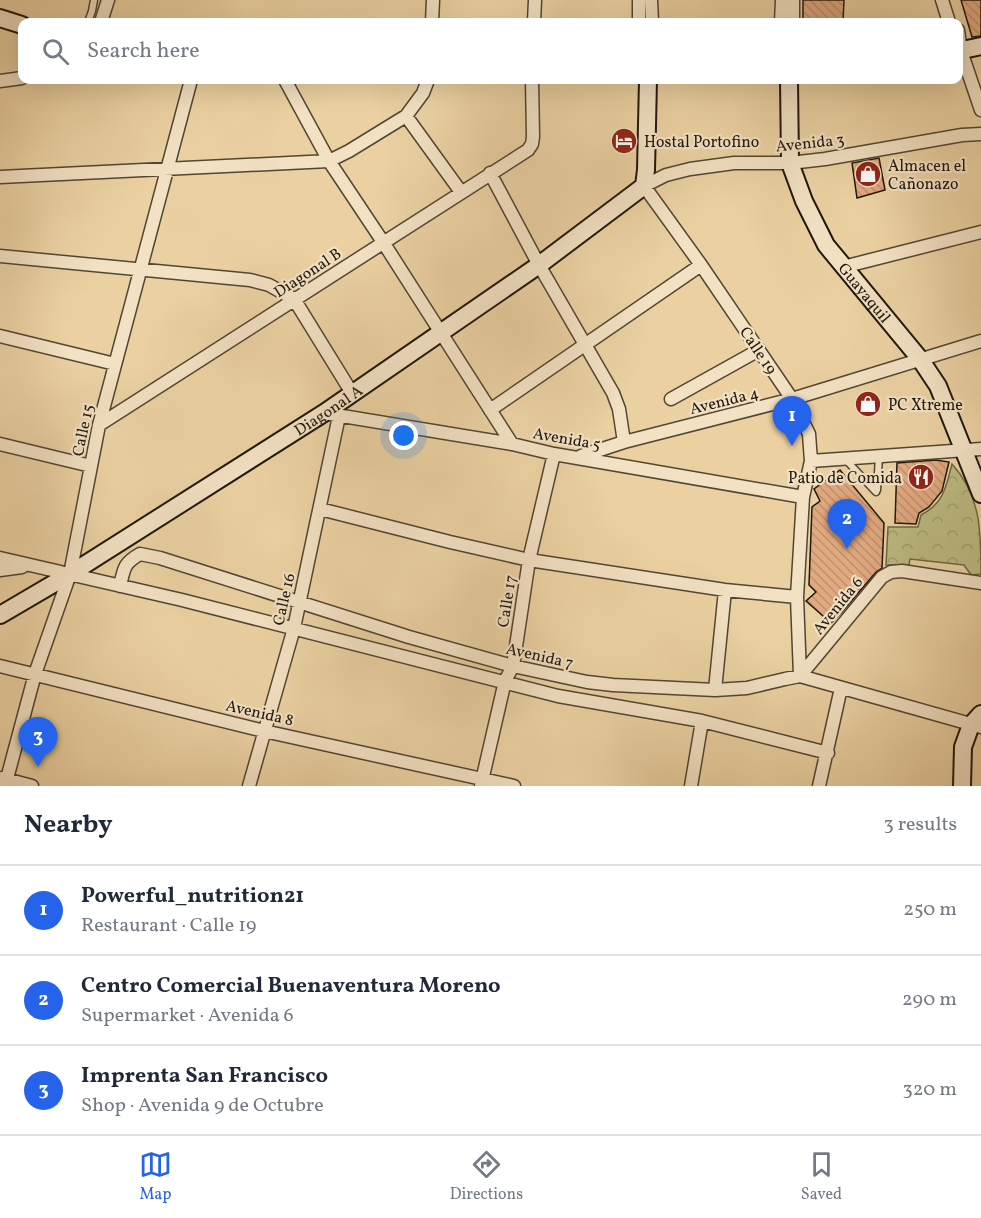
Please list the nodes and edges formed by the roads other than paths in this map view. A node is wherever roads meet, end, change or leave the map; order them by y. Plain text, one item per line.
1 (94, 0) edge
2 (108, 0) edge
3 (433, 0) edge
4 (535, 0) edge
5 (639, 0) edge
6 (651, 0) edge
7 (782, 0) edge
8 (793, 0) edge
9 (942, 0) edge
10 (950, 0) edge
11 (0, 18) edge
12 (89, 18) edge
13 (102, 18) edge
14 (432, 18) edge
15 (534, 18) edge
16 (639, 18) edge
17 (652, 18) edge
18 (781, 18) edge
19 (793, 18) edge
20 (948, 18) edge
21 (955, 18) edge
22 (18, 25) edge
23 (981, 46) edge
24 (963, 49) edge
25 (963, 58) edge
26 (18, 79) edge
27 (0, 81) edge
28 (190, 84) edge
29 (287, 84) edge
30 (426, 84) edge
31 (532, 84) edge
32 (648, 84) edge
33 (789, 84) edge
34 (981, 110) edge
35 (406, 116) junction
36 (981, 134) edge
37 (329, 161) junction
38 (790, 163) junction
39 (168, 169) junction
40 (490, 173) junction
41 (0, 177) edge
42 (644, 186) junction
43 (461, 192) junction
44 (981, 232) edge
45 (383, 242) junction
46 (0, 256) edge
47 (539, 265) junction
48 (700, 265) junction
49 (843, 267) junction
50 (139, 268) junction
51 (294, 299) junction
52 (440, 332) junction
53 (0, 336) edge
54 (981, 341) edge
55 (584, 344) junction
56 (759, 350) junction
57 (920, 359) junction
58 (115, 364) junction
59 (352, 393) junction
60 (671, 399) dead end
61 (792, 399) junction
62 (490, 410) junction
63 (332, 414) junction
64 (99, 425) junction
65 (624, 442) junction
66 (0, 444) edge
67 (512, 444) junction
68 (981, 449) edge
69 (963, 450) junction
70 (554, 454) junction
71 (879, 456) junction
72 (577, 457) junction
73 (845, 458) junction
74 (812, 460) junction
75 (91, 466) junction
76 (981, 494) edge
77 (803, 497) junction
78 (320, 509) junction
79 (126, 539) junction
80 (140, 554) junction
81 (0, 558) edge
82 (529, 560) junction
83 (29, 566) junction
84 (0, 570) edge
85 (70, 574) junction
86 (981, 583) edge
87 (120, 586) junction
88 (725, 590) junction
89 (797, 597) junction
90 (300, 602) junction
91 (0, 615) edge
92 (294, 628) junction
93 (0, 666) edge
94 (513, 666) junction
95 (35, 674) junction
96 (800, 676) junction
97 (505, 681) junction
98 (841, 688) junction
99 (715, 690) junction
100 (702, 721) junction
101 (978, 722) edge
102 (264, 730) junction
103 (828, 753) junction
104 (4, 781) edge
105 (482, 782) edge
106 (32, 786) edge
107 (249, 786) edge
108 (514, 786) edge
109 (691, 786) edge
110 (819, 786) edge
111 (962, 786) edge

1 - 12 lane
2 - 13 street
3 - 14 street
4 - 15 street
5 - 16 street
6 - 17 street
7 - 18 street
8 - 19 street
9 - 20 street
10 - 21 street
11 - 22 street
23 - 24 street
25 - 34 street
26 - 27 street
28 - 39 street, Calle 15
29 - 37 street
30 - 35 street
31 - 40 street, Diagonal B
32 - 42 street
33 - 38 street, Guayaquil
35 - 37 street
35 - 43 street
36 - 38 street, Avenida 3
37 - 39 street
37 - 45 street
38 - 42 street, Avenida 3
38 - 49 street, Guayaquil
39 - 41 street
39 - 50 street, Calle 15
40 - 43 street, Diagonal B
40 - 47 street
42 - 47 street, Diagonal A
42 - 48 street, Calle 19
43 - 45 street, Diagonal B
44 - 49 street
45 - 51 street, Diagonal B
45 - 52 street
46 - 50 street
47 - 52 street, Diagonal A
47 - 55 street
48 - 55 street
48 - 56 street, Calle 19
49 - 57 street, Guayaquil
50 - 51 street
50 - 58 street, Calle 15
51 - 59 street
51 - 64 street, Diagonal B
52 - 59 street, Diagonal A
52 - 62 street
53 - 58 street
54 - 57 street, Avenida 4
55 - 62 street
55 - 65 street
56 - 60 street
56 - 61 street, Calle 19
57 - 61 street, Avenida 4
57 - 69 street, Guayaquil
58 - 64 street, Calle 15
59 - 63 street, Diagonal A
61 - 65 street, Avenida 4
61 - 74 street, Calle 19
62 - 67 street
63 - 67 street, Avenida 5
63 - 78 street, Calle 16
63 - 79 street, Diagonal A
64 - 75 street, Calle 15
65 - 72 street, Avenida 4
66 - 75 street
67 - 70 street, Avenida 5
68 - 69 street
69 - 71 street
69 - 76 street, Guayaquil
70 - 72 street, Avenida 5
70 - 82 street, Calle 17
71 - 73 street
71 - 73 lane
72 - 77 street, Avenida 5
73 - 74 street
74 - 77 street, Calle 19
75 - 85 street, Calle 15
77 - 89 street, Calle 19
78 - 82 street
78 - 90 street, Calle 16
79 - 80 street
79 - 85 street, Diagonal A
80 - 87 street
80 - 90 street, Avenida 7
81 - 83 street, Avenida 7
82 - 88 street
82 - 94 street, Calle 17
83 - 84 street
83 - 85 street, Avenida 7
85 - 87 street, Avenida 7
85 - 91 street, Diagonal A
85 - 95 street, Calle 15
86 - 96 street, Avenida 6
87 - 92 street, Avenida 7
88 - 89 street
88 - 99 street
89 - 96 street, Calle 19
90 - 92 street, Calle 16
90 - 94 street, Avenida 7
92 - 97 street, Avenida 7
92 - 102 street, Calle 16
93 - 95 street, Avenida 8
94 - 97 street, Calle 17
94 - 99 street, Avenida 7
95 - 102 street, Avenida 8
95 - 104 street, Calle 15
96 - 98 street, Avenida 7
96 - 99 street, Avenida 7
97 - 100 street, Avenida 7
97 - 105 street, Calle 17
98 - 101 street, Avenida 7
98 - 103 street
100 - 103 street, Avenida 7
100 - 109 street
101 - 111 street
102 - 105 street, Avenida 8
102 - 107 street, Calle 16
103 - 110 street
104 - 106 street
105 - 108 street, Avenida 8

